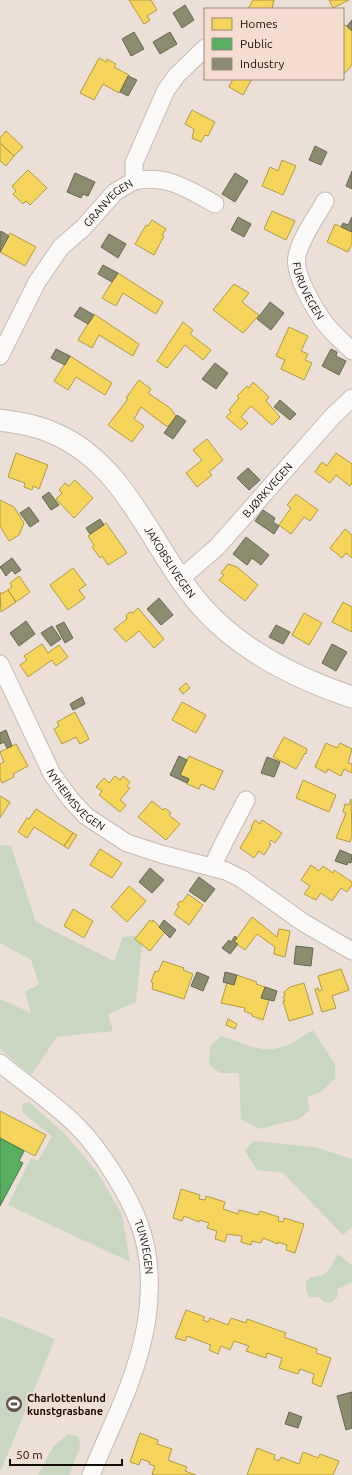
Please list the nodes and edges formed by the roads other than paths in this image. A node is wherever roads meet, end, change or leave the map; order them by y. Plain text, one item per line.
1 (204, 49) edge
2 (134, 181) junction
3 (325, 201) dead end
4 (215, 204) dead end
5 (352, 351) edge
6 (0, 356) edge
7 (350, 403) edge
8 (0, 420) edge
9 (180, 578) junction
10 (0, 664) edge
11 (352, 697) edge
12 (246, 800) dead end
13 (213, 866) junction
14 (352, 951) edge
15 (0, 1063) edge
16 (91, 1475) edge

1 - 2 street, GRANVEGEN
2 - 4 street
2 - 6 street, GRANVEGEN
3 - 5 street, FURUVEGEN
7 - 9 street, BJØRKVEGEN
8 - 9 street, JAKOBSLIVEGEN
9 - 11 street, JAKOBSLIVEGEN
10 - 13 street, NYHEIMSVEGEN
12 - 13 street
13 - 14 street, NYHEIMSVEGEN
15 - 16 street, TUNVEGEN

